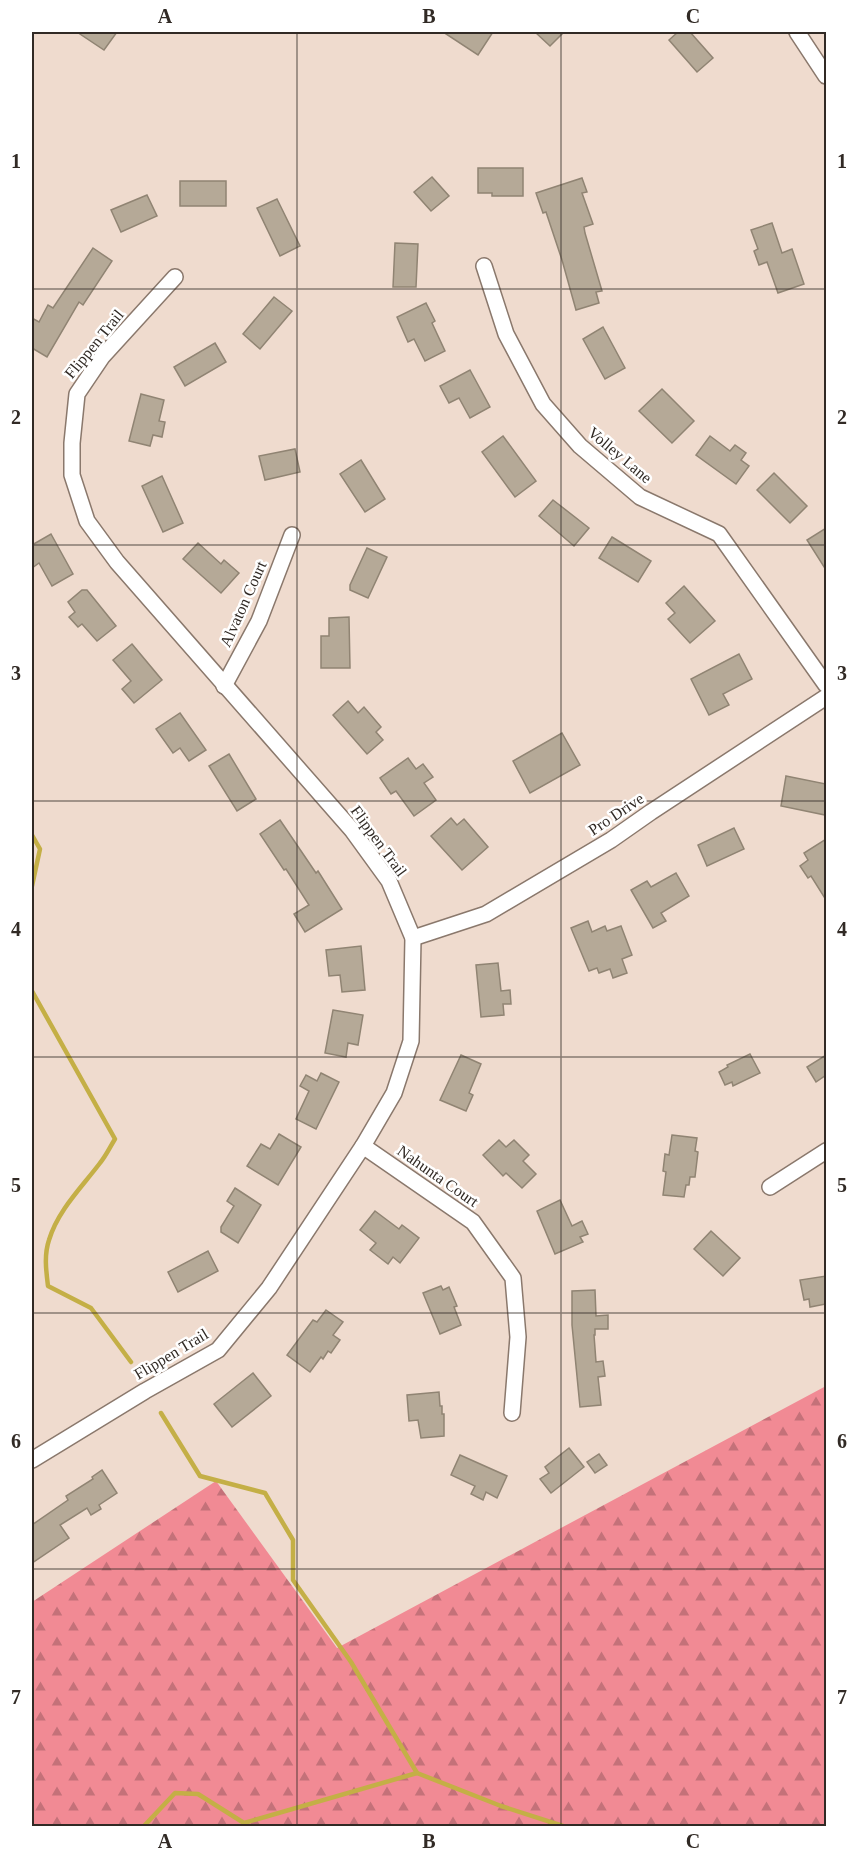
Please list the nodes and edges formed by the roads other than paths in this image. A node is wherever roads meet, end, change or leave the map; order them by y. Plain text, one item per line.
1 (797, 32) edge
2 (826, 76) edge
3 (484, 266) dead end
4 (175, 277) dead end
5 (292, 535) dead end
6 (826, 685) edge
7 (224, 686) junction
8 (826, 697) edge
9 (413, 938) junction
10 (363, 1146) junction
11 (826, 1151) edge
12 (770, 1187) dead end
13 (512, 1413) dead end
14 (32, 1460) edge

1 - 2 street
3 - 6 street, Volley Lane
4 - 7 street, Flippen Trail
5 - 7 street, Alvaton Court
7 - 9 street, Flippen Trail
8 - 9 street, Pro Drive
9 - 10 street, Flippen Trail
10 - 13 street, Nahunta Court
10 - 14 street, Flippen Trail
11 - 12 street

